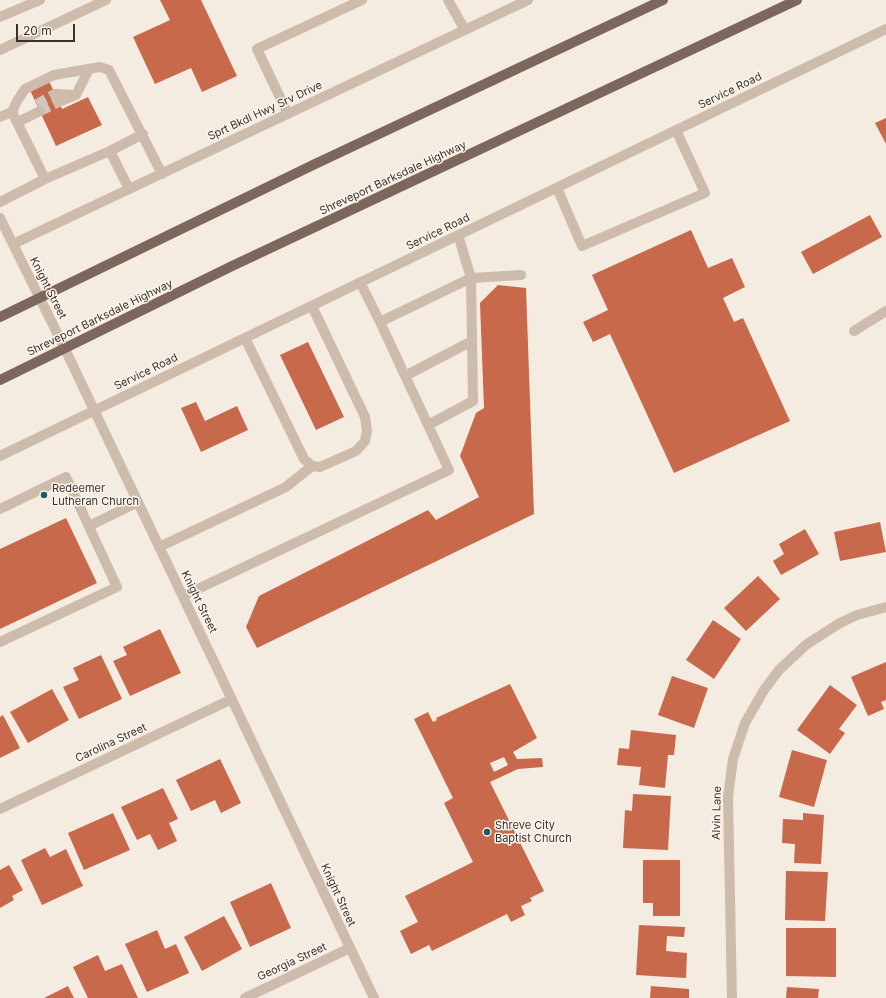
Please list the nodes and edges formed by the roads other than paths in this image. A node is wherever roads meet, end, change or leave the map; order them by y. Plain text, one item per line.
1 (40, 0) edge
2 (106, 0) edge
3 (362, 0) edge
4 (448, 0) edge
5 (528, 0) edge
6 (663, 0) edge
7 (797, 0) edge
8 (0, 17) edge
9 (886, 29) edge
10 (465, 30) junction
11 (0, 50) edge
12 (89, 69) junction
13 (76, 95) junction
14 (40, 110) tunnel mouth
15 (12, 112) junction
16 (288, 114) junction
17 (0, 118) edge
18 (18, 122) junction
19 (676, 130) junction
20 (143, 134) junction
21 (110, 151) junction
22 (162, 174) junction
23 (45, 179) junction
24 (557, 188) junction
25 (129, 189) junction
26 (0, 202) edge
27 (0, 218) edge
28 (458, 235) junction
29 (13, 244) junction
30 (521, 274) dead end
31 (471, 278) junction
32 (360, 282) junction
33 (40, 298) junction
34 (312, 306) junction
35 (886, 311) edge
36 (0, 317) edge
37 (380, 322) junction
38 (854, 331) dead end
39 (245, 338) junction
40 (472, 342) junction
41 (65, 348) junction
42 (405, 376) junction
43 (0, 380) edge
44 (94, 411) junction
45 (428, 425) junction
46 (0, 456) edge
47 (312, 466) junction
48 (138, 502) junction
49 (0, 509) edge
50 (89, 526) junction
51 (159, 547) junction
52 (183, 596) junction
53 (886, 607) edge
54 (0, 642) edge
55 (232, 699) junction
56 (0, 809) edge
57 (350, 948) junction
58 (245, 998) edge
59 (374, 998) edge
60 (732, 998) edge

1 - 8 street
2 - 11 street
3 - 16 street
4 - 10 street
5 - 10 street, Sprt Bkdl Hwy Srv Drive
6 - 33 main road
7 - 41 main road, Shreveport Barksdale Highway
9 - 19 street, Service Road
10 - 16 street, Sprt Bkdl Hwy Srv Drive
12 - 13 street
12 - 15 street
12 - 20 street
13 - 13 street
14 - 18 street
15 - 17 street
15 - 18 street
16 - 22 street, Sprt Bkdl Hwy Srv Drive
18 - 23 street
19 - 24 street, Service Road
19 - 24 street
20 - 21 street
20 - 22 street
21 - 23 street
21 - 25 street
22 - 25 street, Sprt Bkdl Hwy Srv Drive
23 - 26 street
24 - 28 street, Service Road
25 - 29 street, Sprt Bkdl Hwy Srv Drive
27 - 29 street, Knight Street
28 - 31 street
28 - 32 street, Service Road
29 - 33 street, Knight Street
30 - 31 street
31 - 37 street
31 - 40 street
32 - 34 street, Service Road
32 - 37 street
33 - 36 main road
33 - 41 street, Knight Street
34 - 39 street, Service Road
34 - 47 street
35 - 38 street
37 - 42 street
39 - 44 street, Service Road
39 - 47 street
40 - 42 street
40 - 45 street
41 - 43 main road, Shreveport Barksdale Highway
41 - 44 street, Knight Street
42 - 45 street
44 - 46 street, Service Road
44 - 48 street, Knight Street
45 - 52 street
47 - 51 street
48 - 50 street
48 - 51 street, Knight Street
49 - 50 street
50 - 54 street
51 - 52 street, Knight Street
52 - 55 street, Knight Street
53 - 60 street, Alvin Lane
55 - 56 street, Carolina Street
55 - 57 street, Knight Street
57 - 58 street, Georgia Street
57 - 59 street, Knight Street

